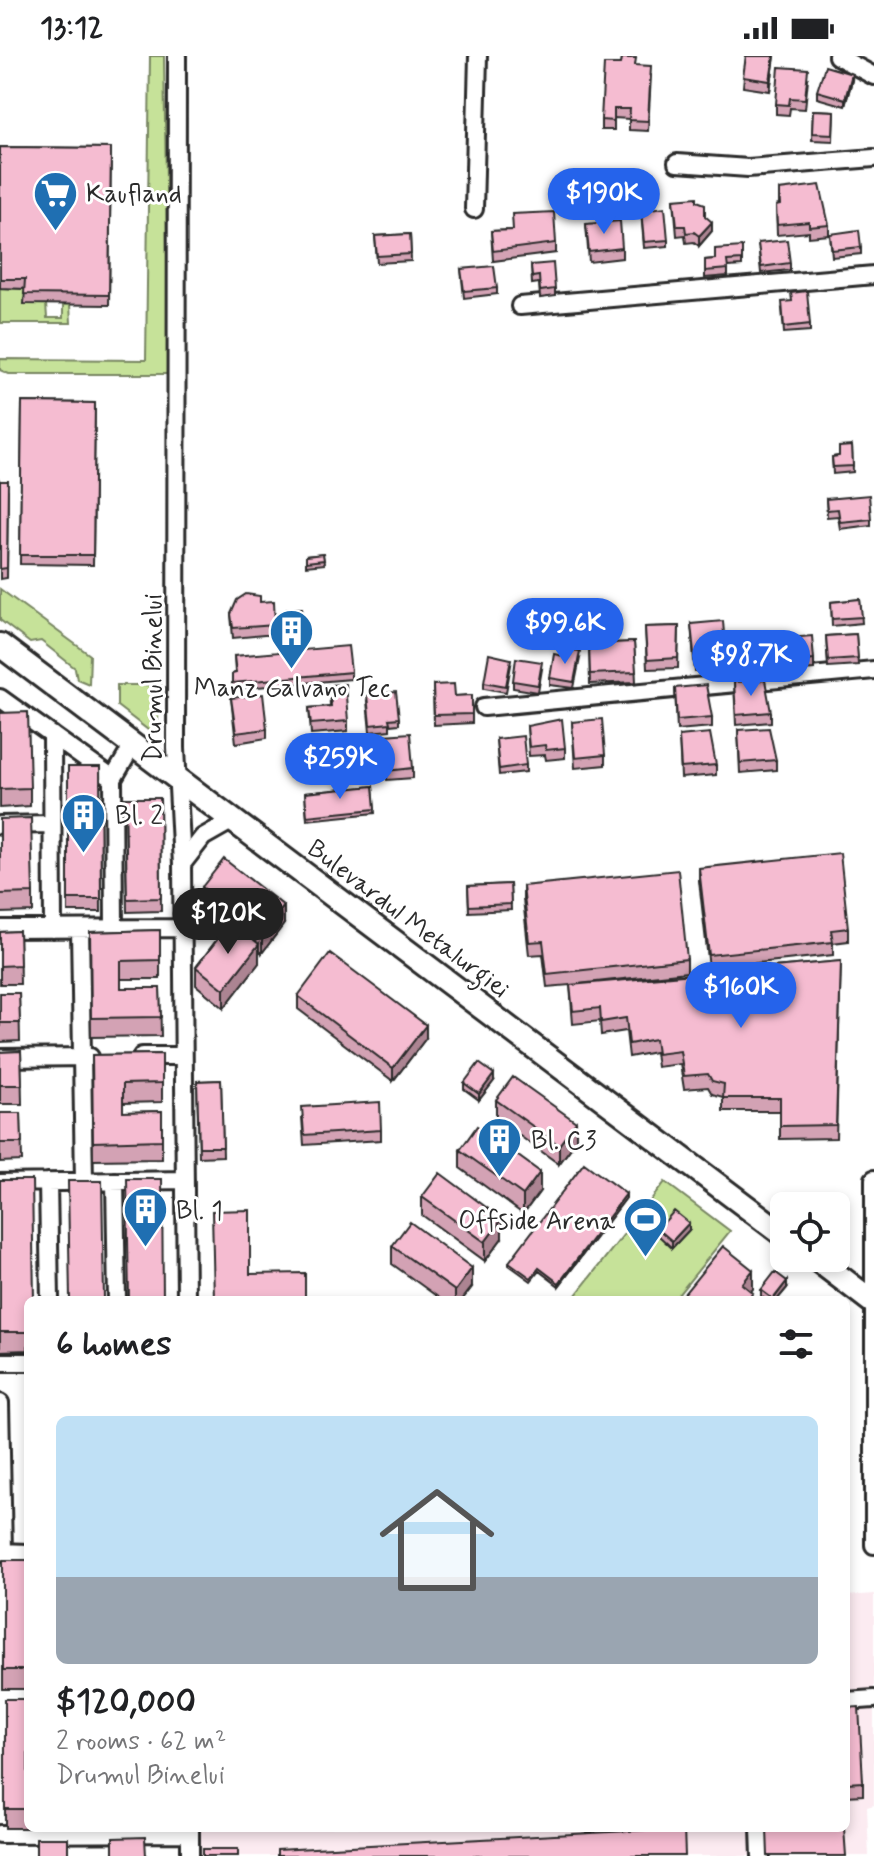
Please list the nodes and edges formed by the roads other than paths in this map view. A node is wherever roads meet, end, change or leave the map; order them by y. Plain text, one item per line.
1 (177, 56) edge
2 (478, 56) edge
3 (837, 56) edge
4 (874, 76) edge
5 (874, 158) edge
6 (677, 163) dead end
7 (474, 209) dead end
8 (874, 275) edge
9 (520, 306) dead end
10 (0, 646) edge
11 (874, 670) edge
12 (0, 698) edge
13 (484, 707) dead end
14 (52, 735) junction
15 (133, 745) junction
16 (177, 778) junction
17 (113, 779) junction
18 (233, 820) junction
19 (52, 824) junction
20 (0, 825) edge
21 (182, 865) junction
22 (114, 928) junction
23 (182, 928) junction
24 (0, 929) edge
25 (53, 929) junction
26 (80, 929) junction
27 (183, 1056) junction
28 (82, 1057) junction
29 (0, 1058) edge
30 (874, 1179) edge
31 (185, 1180) junction
32 (115, 1181) junction
33 (48, 1182) junction
34 (84, 1182) junction
35 (0, 1183) edge
36 (770, 1224) edge
37 (833, 1272) edge
38 (50, 1296) edge
39 (117, 1296) edge
40 (186, 1296) edge
41 (873, 1302) edge
42 (0, 1362) edge
43 (24, 1362) edge
44 (0, 1403) edge
45 (0, 1425) edge
46 (1, 1488) edge
47 (874, 1545) edge
48 (1, 1552) edge
49 (24, 1553) edge
50 (874, 1699) edge
51 (850, 1701) edge
52 (35, 1832) edge
53 (190, 1832) edge
54 (760, 1832) edge
55 (0, 1834) edge
56 (190, 1856) edge
57 (761, 1856) edge

1 - 16 street, Drumul Binelui
2 - 7 street
3 - 4 street
5 - 6 street
8 - 9 street
10 - 15 main road, Bulevardul Metalurgiei
11 - 13 street
12 - 14 street
14 - 17 street
14 - 19 street
15 - 16 main road, Bulevardul Metalurgiei
15 - 17 street
16 - 18 main road, Bulevardul Metalurgiei
16 - 21 street, Drumul Binelui
17 - 22 street
18 - 21 street
18 - 36 main road, Bulevardul Metalurgiei
19 - 20 street
19 - 25 street
21 - 23 street, Drumul Binelui
22 - 23 street
22 - 26 street
23 - 27 street, Drumul Binelui
24 - 25 street
25 - 26 street
26 - 28 street
27 - 28 street
27 - 31 street, Drumul Binelui
28 - 29 street
28 - 34 street
30 - 41 street
31 - 32 street
31 - 40 street, Drumul Binelui
32 - 34 street
32 - 39 street
33 - 34 street
33 - 35 street
33 - 38 street
37 - 41 main road
41 - 47 street
42 - 43 street
44 - 45 street
45 - 46 street
46 - 48 street
48 - 49 street
50 - 51 street
52 - 55 street
53 - 56 street
54 - 57 street

